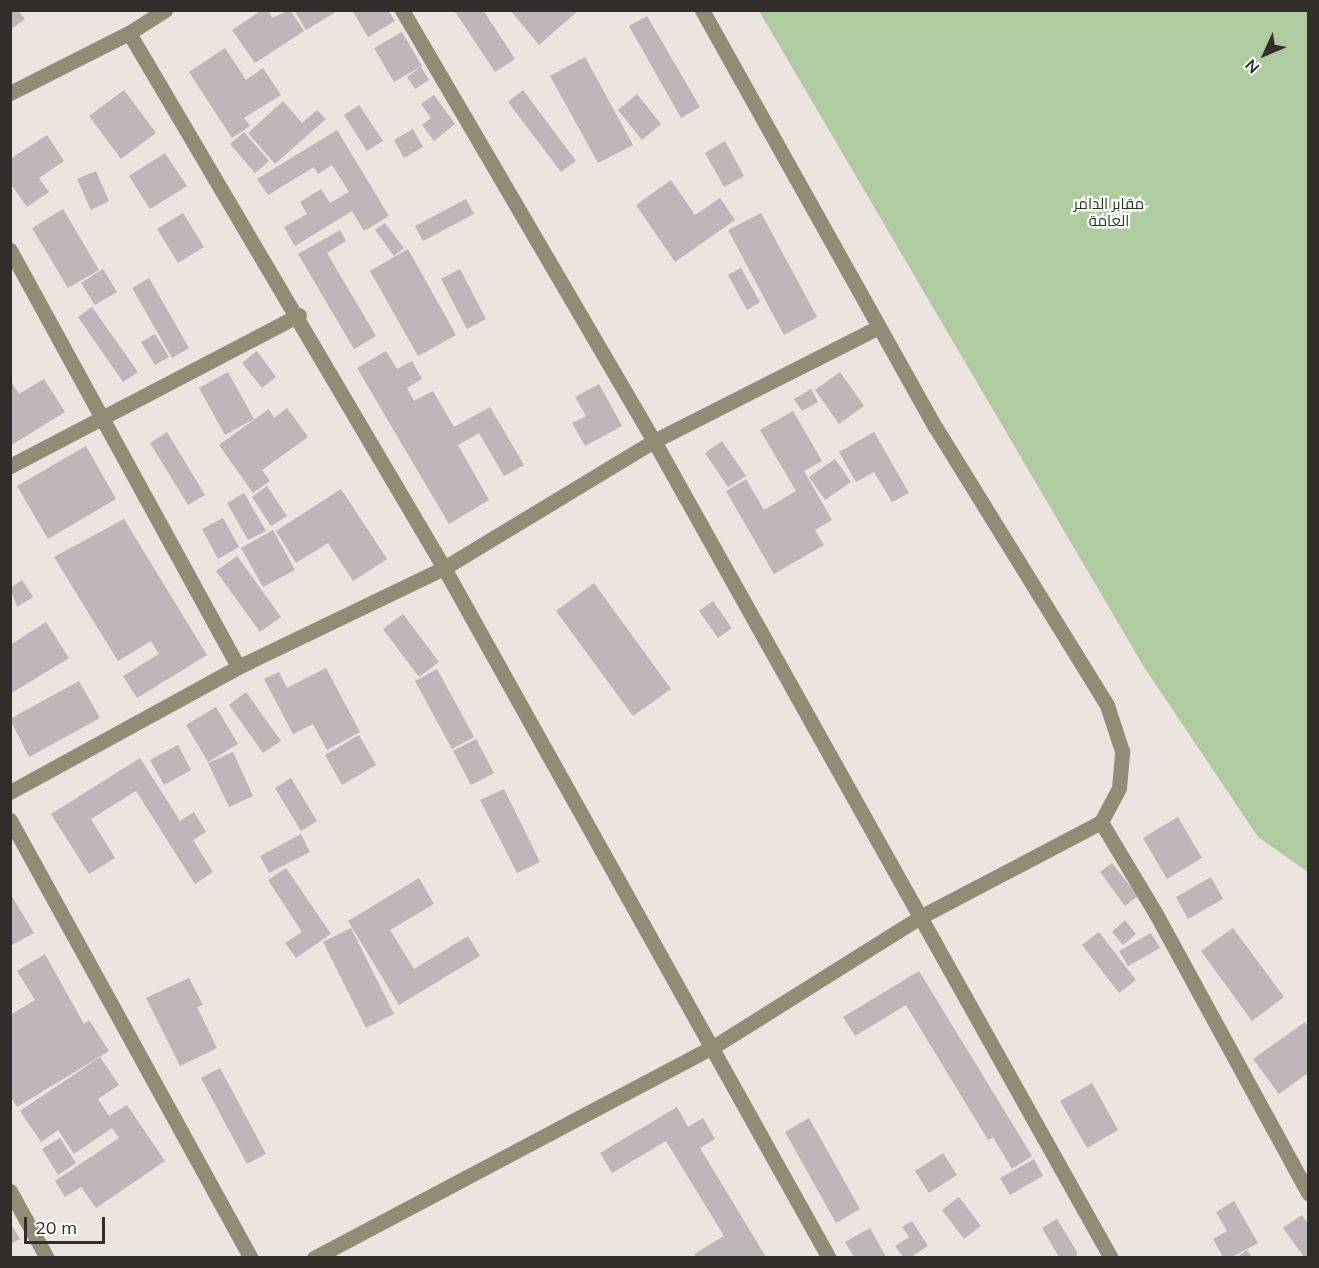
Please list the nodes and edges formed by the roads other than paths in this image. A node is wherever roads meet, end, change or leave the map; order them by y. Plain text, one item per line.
1 (165, 10) edge
2 (402, 10) edge
3 (702, 10) edge
4 (129, 33) junction
5 (10, 93) edge
6 (10, 250) edge
7 (299, 315) junction
8 (879, 327) junction
9 (102, 415) junction
10 (654, 441) junction
11 (10, 466) edge
12 (444, 568) junction
13 (238, 667) junction
14 (10, 792) edge
15 (10, 820) edge
16 (1101, 822) junction
17 (922, 916) junction
18 (713, 1047) junction
19 (10, 1191) edge
20 (1308, 1193) edge
21 (47, 1257) edge
22 (251, 1257) edge
23 (314, 1257) edge
24 (829, 1257) edge
25 (1111, 1257) edge

1 - 4 street
2 - 10 street
3 - 8 street
4 - 5 street
4 - 7 street
6 - 9 street
7 - 9 street
7 - 12 street
8 - 10 street
8 - 16 street
9 - 11 street
9 - 13 street
10 - 12 street
10 - 17 street
12 - 13 street
12 - 18 street
13 - 14 street
15 - 22 street
16 - 17 street
16 - 20 street
17 - 18 street
17 - 25 street
18 - 23 street
18 - 24 street
19 - 21 street

